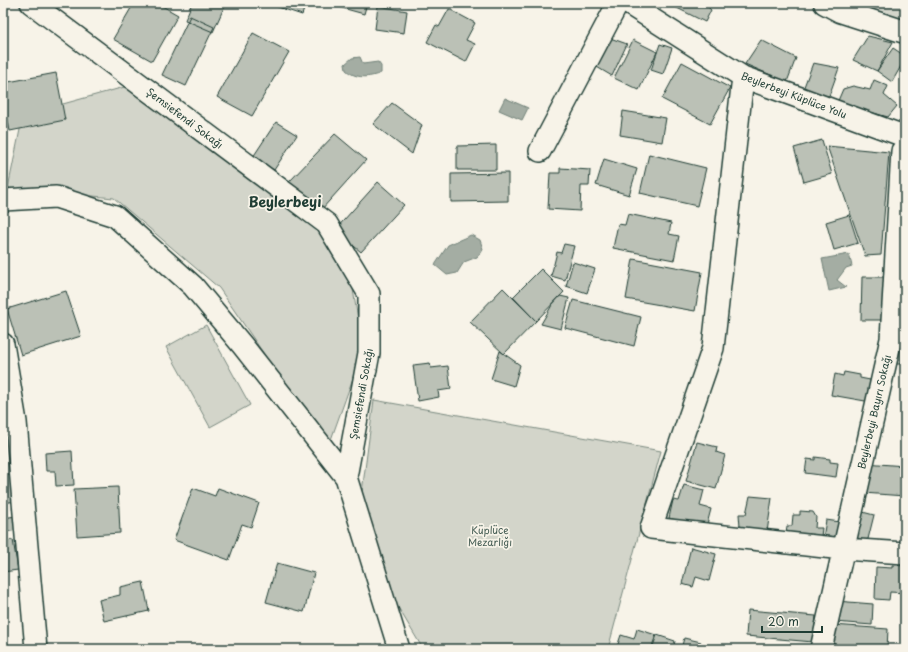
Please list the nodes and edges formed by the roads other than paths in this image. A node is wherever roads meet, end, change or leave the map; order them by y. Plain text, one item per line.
1 (31, 3) edge
2 (618, 3) edge
3 (627, 3) edge
4 (825, 3) edge
5 (905, 32) edge
6 (743, 77) junction
7 (905, 135) edge
8 (905, 150) edge
9 (540, 151) dead end
10 (3, 200) edge
11 (3, 344) edge
12 (346, 477) junction
13 (843, 548) junction
14 (905, 553) edge
15 (36, 649) edge
16 (399, 649) edge
17 (821, 649) edge

1 - 12 street, Şemsiefendi Sokağı
2 - 9 street
3 - 6 street, Beylerbeyi Küplüce Yolu
4 - 5 main road
6 - 7 street, Beylerbeyi Küplüce Yolu
6 - 13 street
8 - 13 street, Beylerbeyi Bayırı Sokağı
10 - 12 street
11 - 15 street
12 - 16 street, Şemsiefendi Sokağı
13 - 14 street
13 - 17 street, Beylerbeyi Bayırı Sokağı

